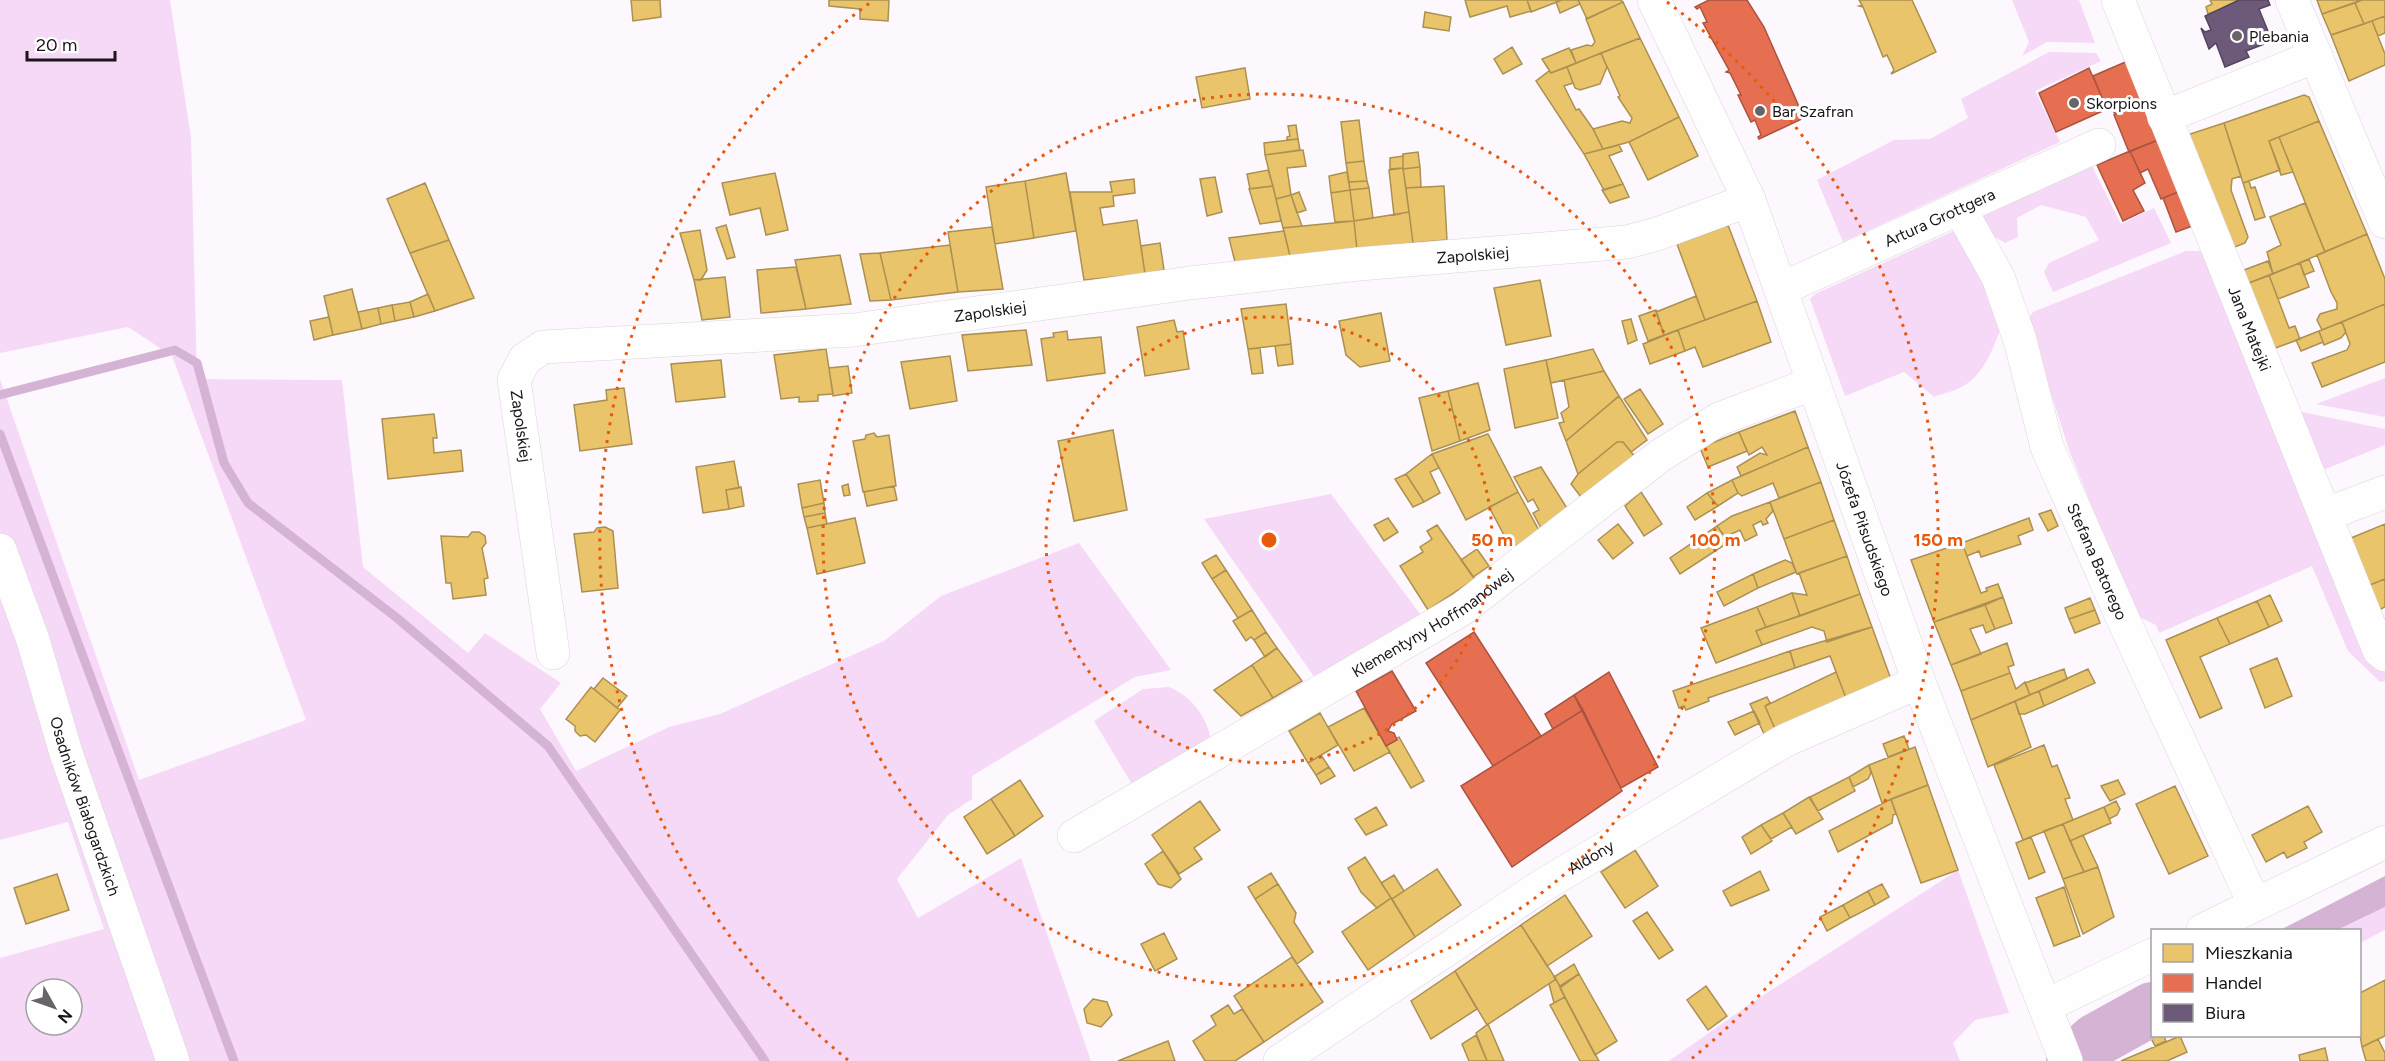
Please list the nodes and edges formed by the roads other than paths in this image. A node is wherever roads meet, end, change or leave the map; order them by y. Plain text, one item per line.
1 (1654, 0) edge
2 (2118, 0) edge
3 (2292, 0) edge
4 (2316, 56) junction
5 (2164, 117) junction
6 (2099, 145) dead end
7 (2375, 167) edge
8 (1749, 200) junction
9 (1960, 209) junction
10 (2385, 222) edge
11 (1780, 289) junction
12 (1814, 383) junction
13 (2385, 492) edge
14 (2327, 514) junction
15 (0, 550) edge
16 (553, 653) dead end
17 (2385, 655) edge
18 (1919, 682) junction
19 (1074, 836) dead end
20 (2385, 842) edge
21 (2255, 905) junction
22 (2205, 929) edge
23 (2151, 955) edge
24 (2045, 1006) junction
25 (2062, 1052) edge
26 (172, 1061) edge
27 (1281, 1061) edge

1 - 8 street, Józefa Piłsudskiego
2 - 5 street, Jana Matejki
3 - 4 street
4 - 5 street
4 - 7 street
5 - 14 street, Jana Matejki
6 - 9 street, Artura Grottgera
7 - 10 street
8 - 11 street, Józefa Piłsudskiego
8 - 16 street, Zapolskiej
9 - 11 street, Artura Grottgera
9 - 21 street, Stefana Batorego
11 - 12 street, Józefa Piłsudskiego
12 - 18 street, Józefa Piłsudskiego
12 - 19 street, Klementyny Hoffmanowej
13 - 14 street
14 - 17 street, Jana Matejki
15 - 26 street, Osadników Białogardzkich
18 - 24 street, Józefa Piłsudskiego
18 - 27 street, Aldony
20 - 21 street
21 - 22 street
23 - 24 street
24 - 25 street, Józefa Piłsudskiego

